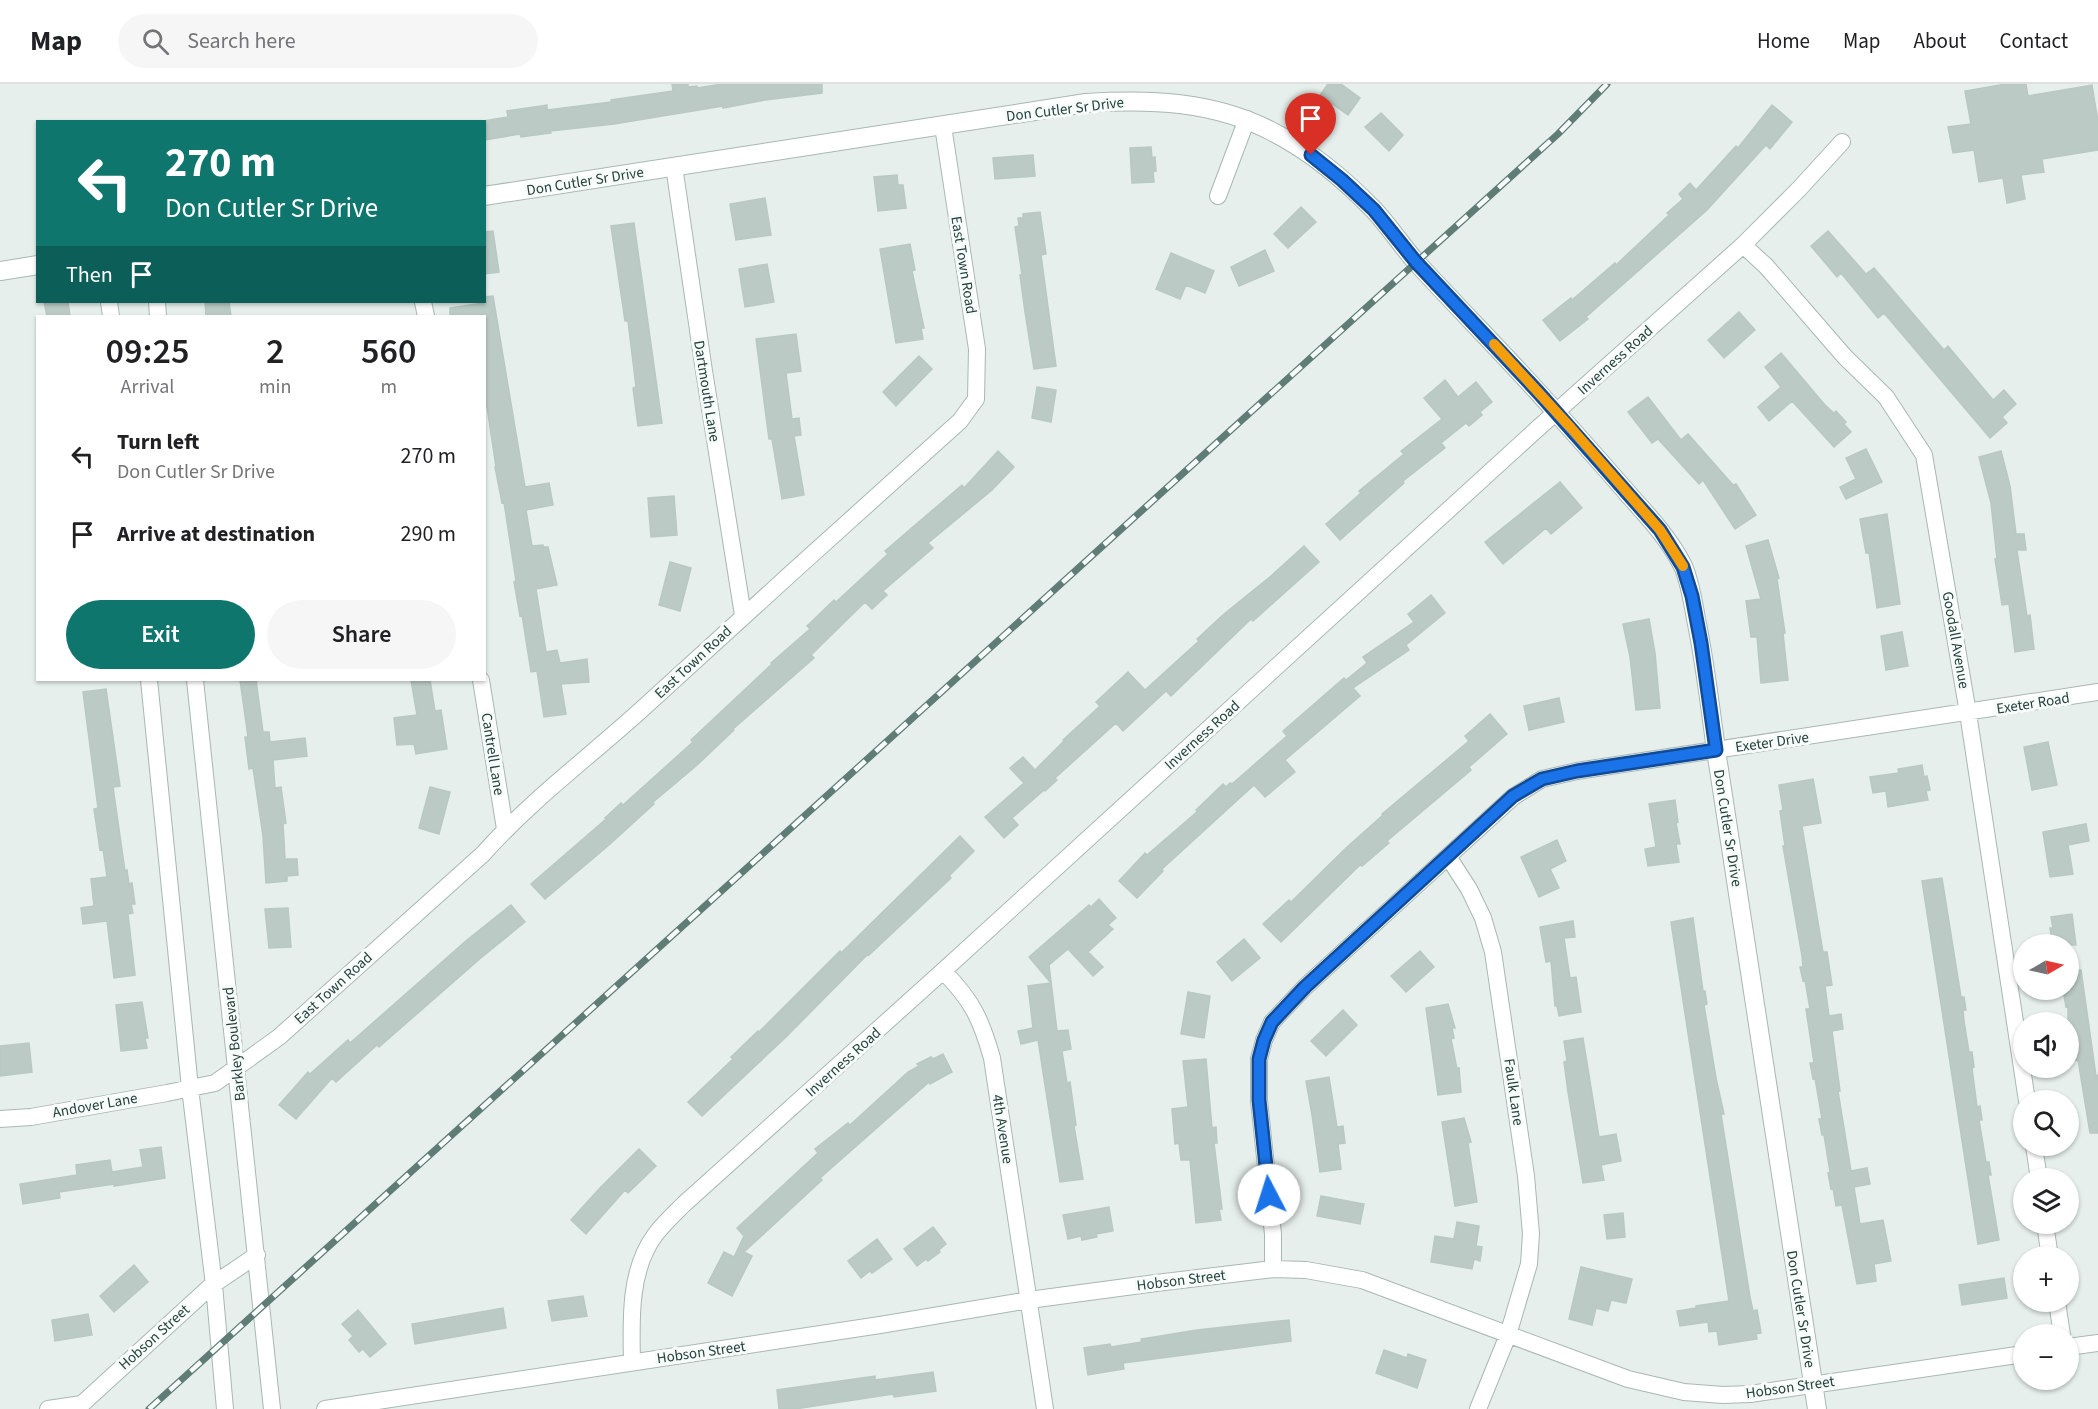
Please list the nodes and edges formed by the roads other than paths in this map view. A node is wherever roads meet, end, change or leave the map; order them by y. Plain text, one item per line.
1 (1247, 119) junction
2 (943, 126) junction
3 (1842, 142) dead end
4 (674, 166) junction
5 (486, 196) edge
6 (1218, 196) dead end
7 (1743, 245) junction
8 (36, 265) edge
9 (0, 271) edge
10 (1556, 413) junction
11 (743, 615) junction
12 (149, 681) edge
13 (195, 681) edge
14 (481, 681) edge
15 (2098, 692) edge
16 (1968, 713) junction
17 (1716, 750) junction
18 (506, 829) junction
19 (1449, 858) junction
20 (943, 971) junction
21 (236, 1067) junction
22 (190, 1088) junction
23 (2025, 1090) edge
24 (0, 1119) edge
25 (257, 1255) junction
26 (1273, 1269) junction
27 (214, 1285) junction
28 (1029, 1300) junction
29 (1508, 1335) junction
30 (2098, 1342) edge
31 (2079, 1345) edge
32 (2013, 1356) edge
33 (632, 1362) junction
34 (1813, 1384) junction
35 (48, 1409) edge
36 (225, 1409) edge
37 (272, 1409) edge
38 (325, 1409) edge
39 (1045, 1409) edge
40 (1478, 1409) edge
41 (1817, 1409) edge

1 - 2 street, Don Cutler Sr Drive
1 - 6 street
1 - 10 street, Don Cutler Sr Drive
2 - 4 street, Don Cutler Sr Drive
2 - 11 street, East Town Road
3 - 7 street, Inverness Road
4 - 5 street, Don Cutler Sr Drive
4 - 11 street, Dartmouth Lane
7 - 10 street, Inverness Road
7 - 16 street, Goodall Avenue
8 - 9 street
10 - 17 street, Don Cutler Sr Drive
10 - 20 street, Inverness Road
11 - 18 street, East Town Road
12 - 22 street
13 - 21 street, Barkley Boulevard
14 - 18 street, Cantrell Lane
15 - 16 street, Exeter Road
16 - 17 street, Exeter Drive
16 - 23 street, Goodall Avenue
17 - 19 street, Exeter Drive
17 - 34 street, Don Cutler Sr Drive
18 - 21 street, East Town Road
19 - 26 street, Exeter Drive
19 - 29 street, Faulk Lane
20 - 28 street, 4th Avenue
20 - 33 street, Inverness Road
21 - 22 street, East Town Road
21 - 25 street, Barkley Boulevard
22 - 24 street, Andover Lane
22 - 27 street
25 - 27 street, Hobson Street
25 - 37 street, Barkley Boulevard
26 - 28 street, Hobson Street
26 - 29 street, Hobson Street
27 - 35 street, Hobson Street
27 - 36 street
28 - 33 street, Hobson Street
28 - 39 street, 4th Avenue
29 - 34 street, Hobson Street
29 - 40 street, Faulk Lane
30 - 31 street
32 - 34 street, Hobson Street
33 - 38 street, Hobson Street
34 - 41 street, Don Cutler Sr Drive

